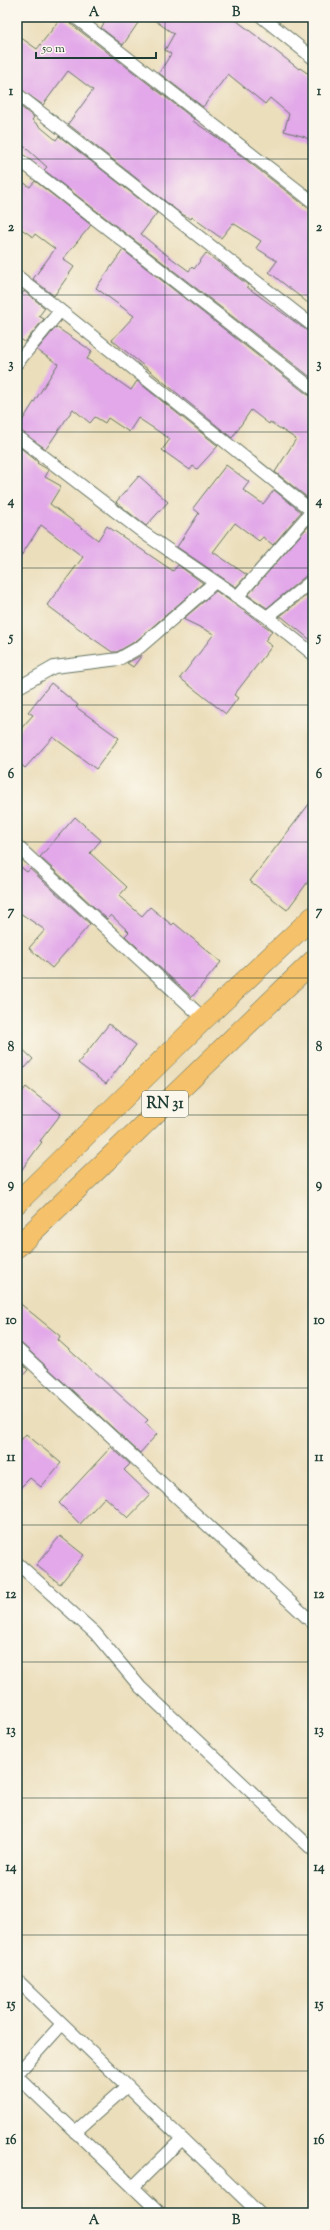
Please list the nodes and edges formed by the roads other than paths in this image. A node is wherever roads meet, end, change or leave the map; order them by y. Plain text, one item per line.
1 (75, 17) edge
2 (262, 17) edge
3 (313, 58) edge
4 (17, 94) edge
5 (17, 158) edge
6 (313, 202) edge
7 (17, 276) edge
8 (60, 311) junction
9 (313, 326) edge
10 (17, 363) edge
11 (313, 389) edge
12 (17, 436) edge
13 (312, 510) edge
14 (313, 580) edge
15 (215, 582) junction
16 (237, 597) junction
17 (266, 618) junction
18 (313, 654) edge
19 (17, 688) edge
20 (17, 846) edge
21 (313, 917) edge
22 (313, 961) edge
23 (204, 1019) junction
24 (17, 1202) edge
25 (17, 1248) edge
26 (17, 1349) edge
27 (17, 1563) edge
28 (313, 1623) edge
29 (313, 1850) edge
30 (17, 1980) edge
31 (62, 2024) junction
32 (17, 2075) edge
33 (126, 2086) junction
34 (75, 2132) junction
35 (182, 2139) junction
36 (133, 2187) junction
37 (160, 2213) edge
38 (259, 2213) edge

1 - 6 street
2 - 3 street
4 - 9 street
5 - 11 street
7 - 8 street
8 - 10 street
8 - 13 street
12 - 15 street
13 - 16 street
14 - 17 street
15 - 16 street
15 - 19 street
16 - 17 street
17 - 18 street
20 - 23 street
21 - 23 highway, RN 31
22 - 25 highway, RN 31
23 - 24 highway, RN 31
26 - 28 street
27 - 29 street
30 - 31 street
31 - 32 street
31 - 33 street
32 - 34 street
33 - 34 street
33 - 35 street
34 - 36 street
35 - 36 street
35 - 38 street
36 - 37 street

